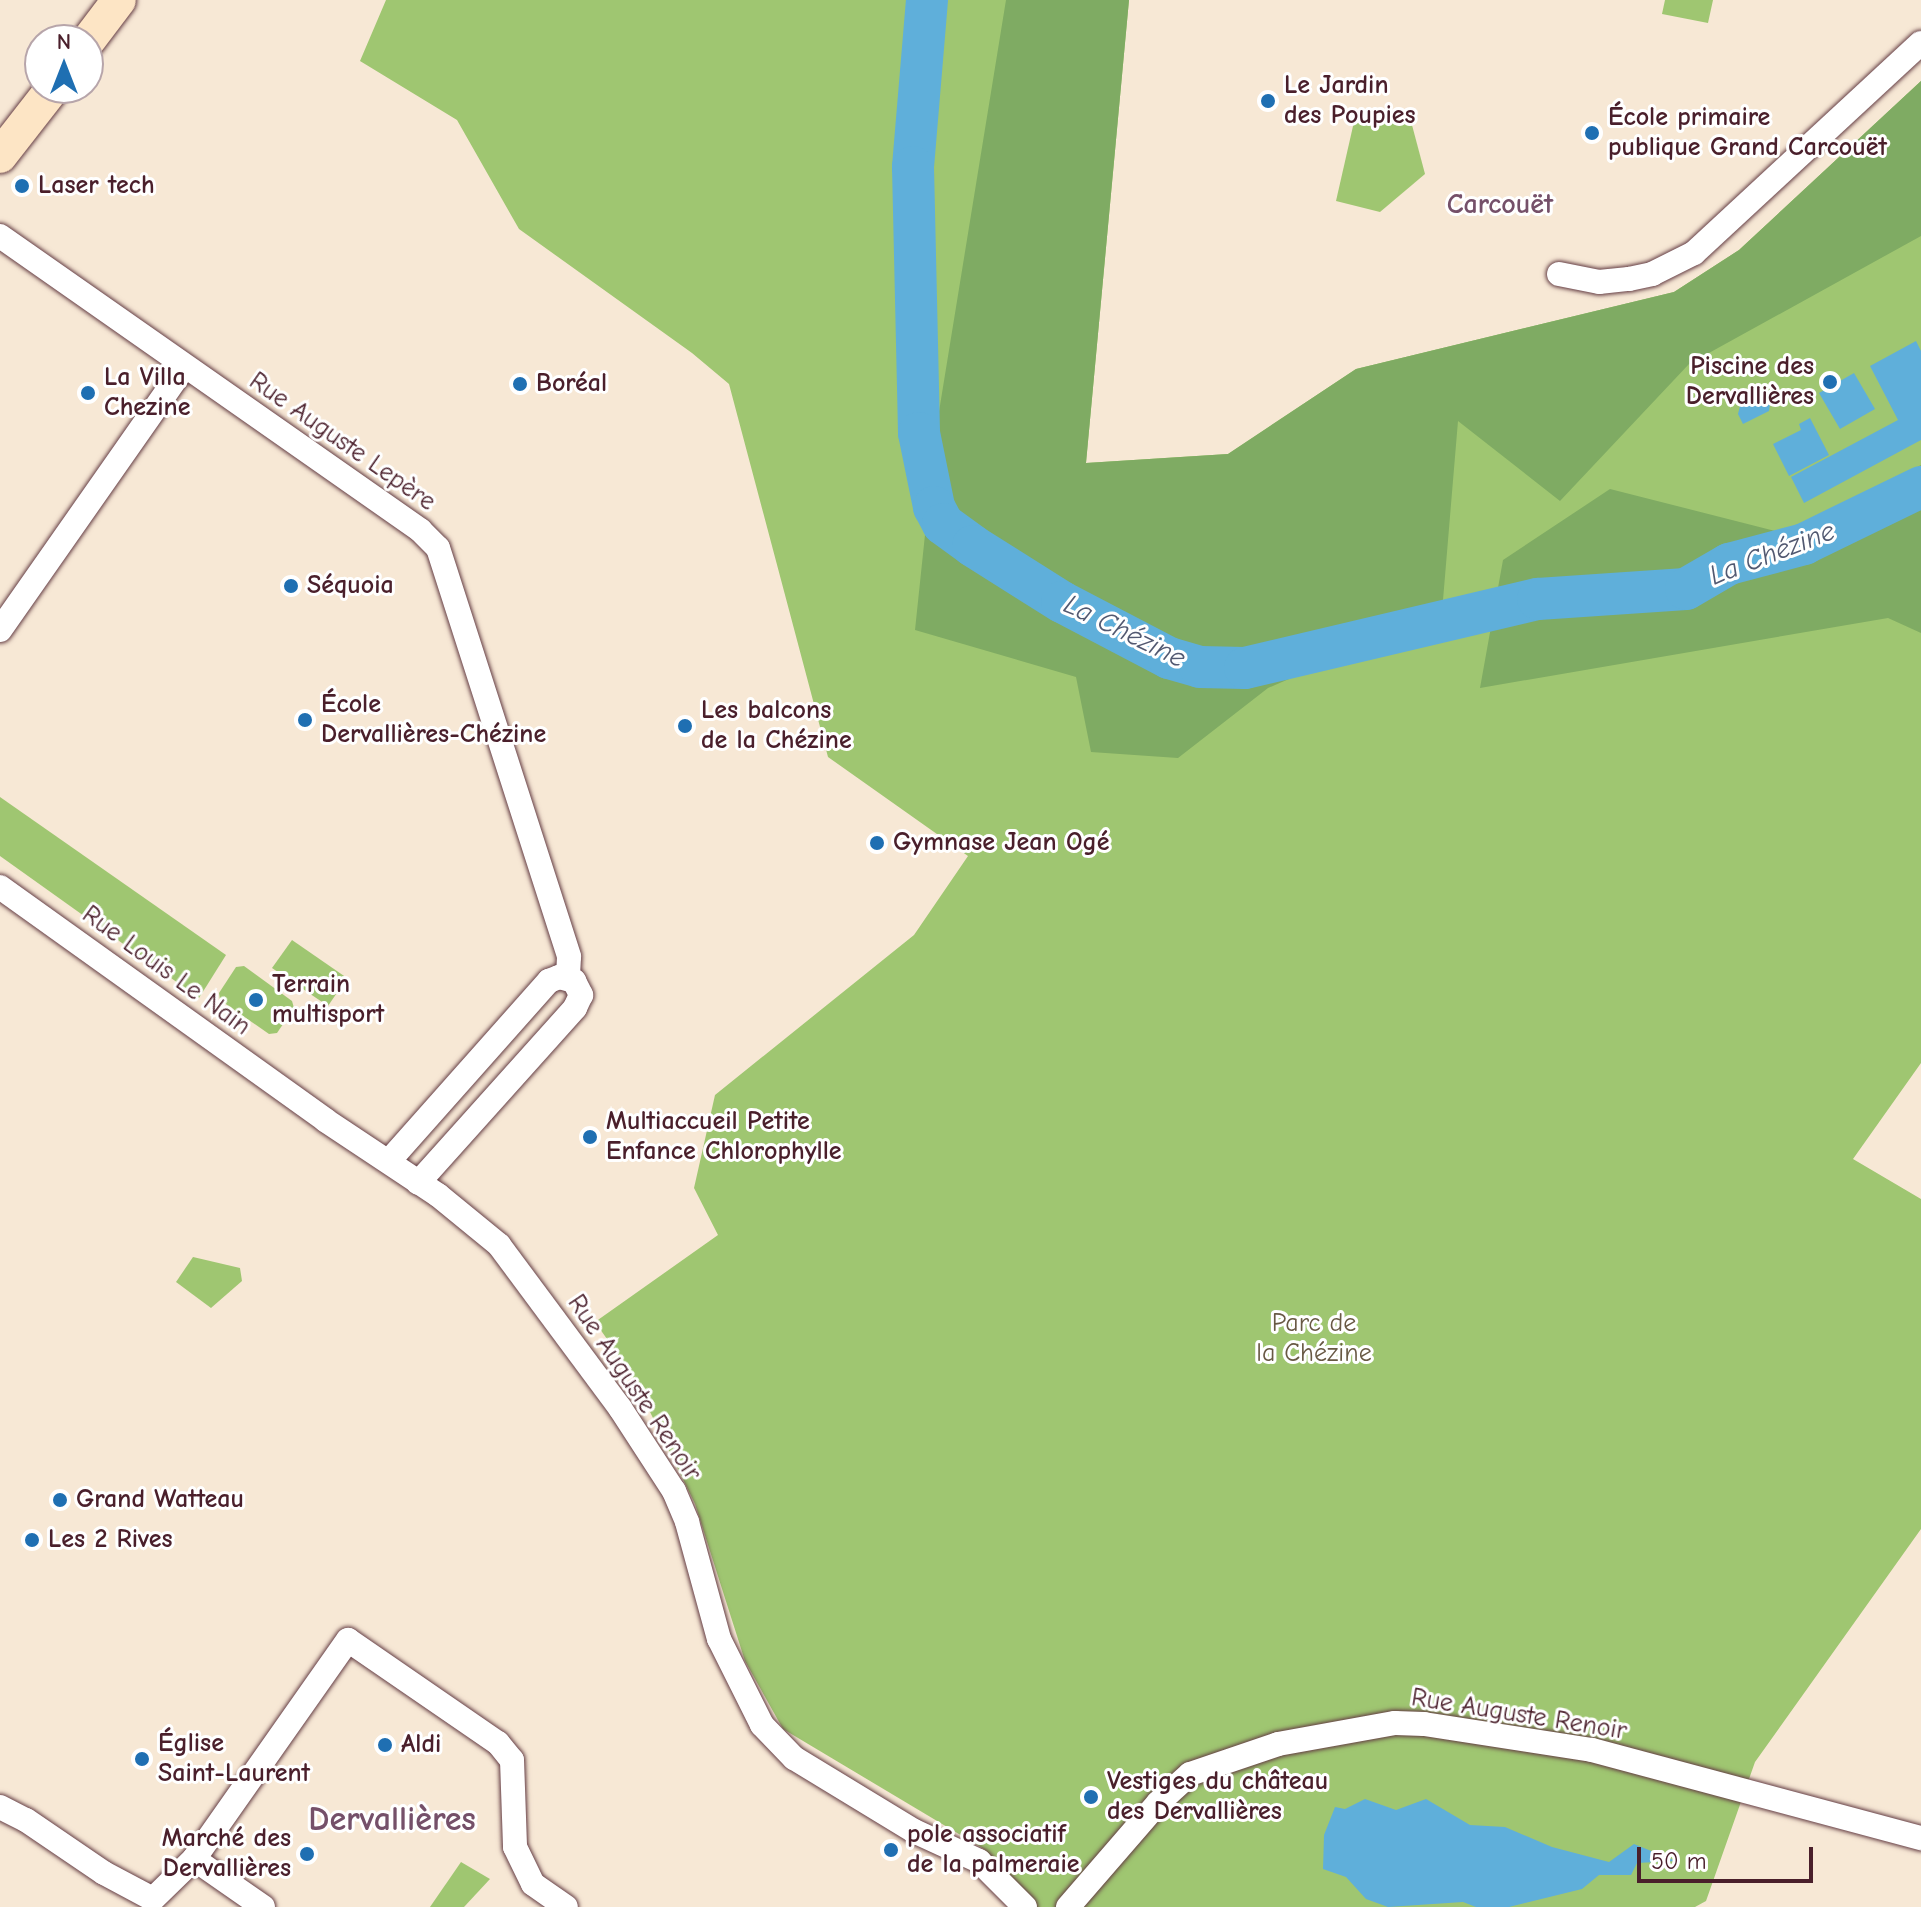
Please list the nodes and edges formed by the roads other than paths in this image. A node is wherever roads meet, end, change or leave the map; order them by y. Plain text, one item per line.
1 (119, 0) edge
2 (101, 24) edge
3 (1921, 43) edge
4 (41, 104) edge
5 (0, 156) edge
6 (0, 236) edge
7 (1559, 274) dead end
8 (185, 366) junction
9 (0, 630) edge
10 (0, 887) edge
11 (568, 978) junction
12 (389, 1161) junction
13 (418, 1183) junction
14 (0, 1807) edge
15 (1921, 1838) edge
16 (194, 1859) junction
17 (153, 1903) edge
18 (263, 1907) edge
19 (566, 1907) edge
20 (1025, 1907) edge
21 (1068, 1907) edge

1 - 2 main road
3 - 7 street
4 - 5 main road
6 - 8 street, Rue Auguste Lepère
8 - 9 street
8 - 11 street, Rue Auguste Lepère
10 - 12 street, Rue Louis Le Nain
11 - 12 street
11 - 13 street, Rue Auguste Lepère
12 - 13 street, Rue Louis Le Nain
13 - 20 street, Rue Auguste Renoir
14 - 17 street
15 - 21 street, Rue Auguste Renoir
16 - 17 street
16 - 18 street
16 - 19 street

